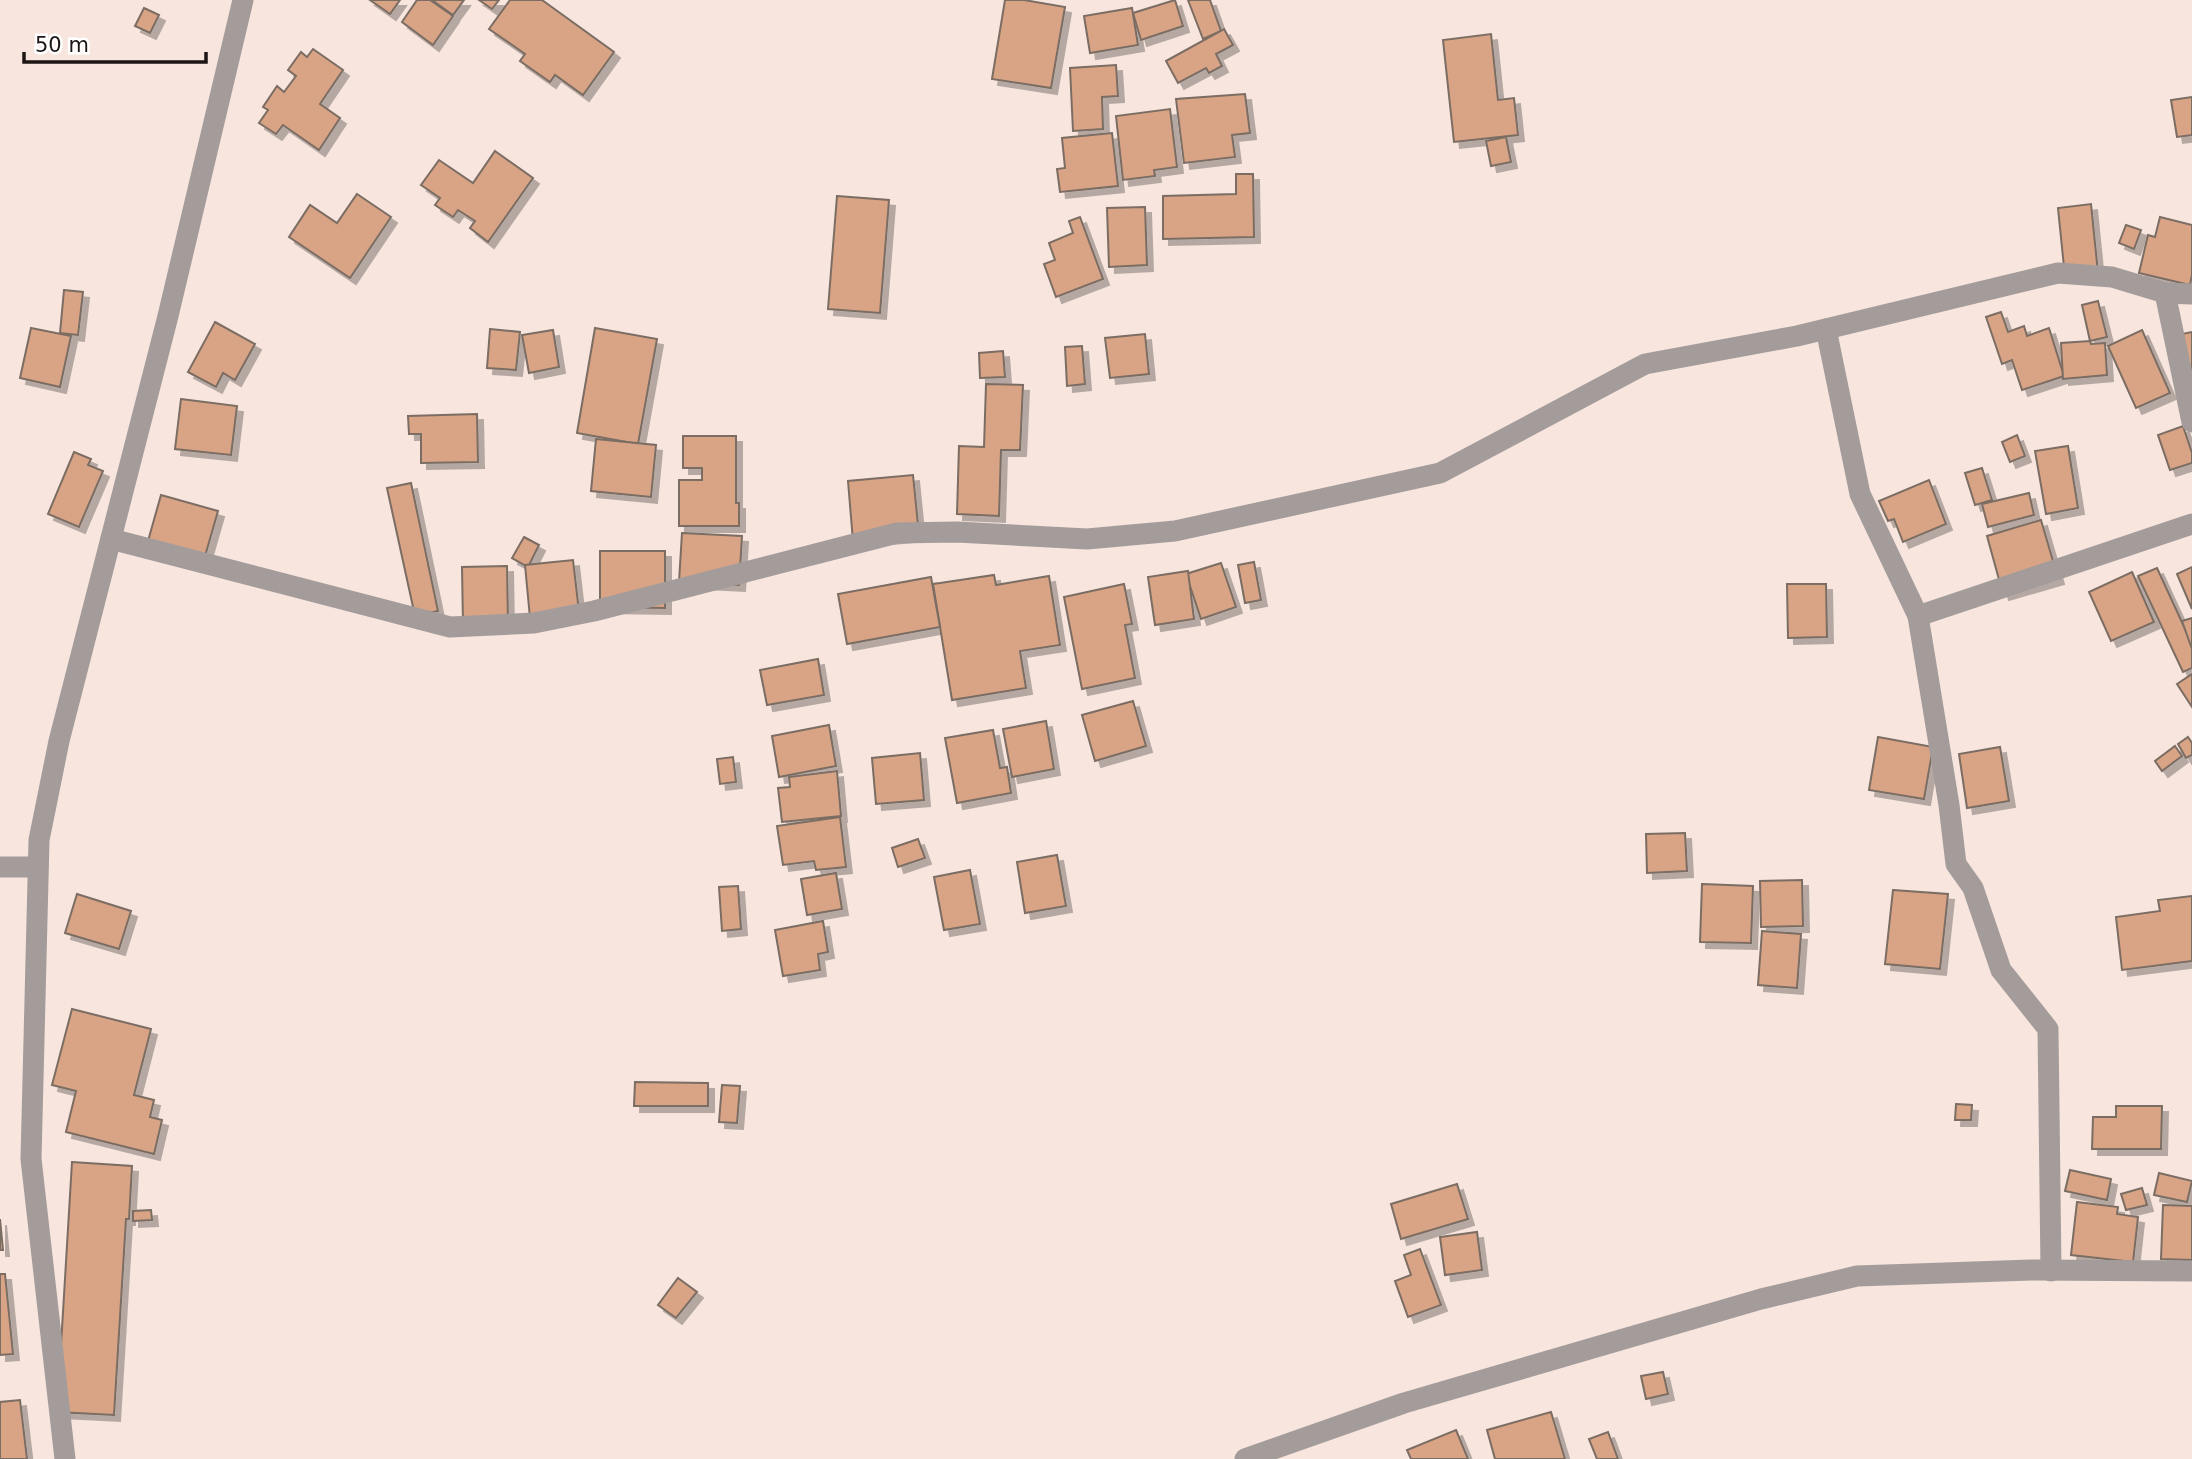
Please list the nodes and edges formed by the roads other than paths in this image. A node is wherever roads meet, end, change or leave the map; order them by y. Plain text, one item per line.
1 (243, 0) edge
2 (2165, 293) junction
3 (2192, 294) edge
4 (1826, 329) junction
5 (2192, 422) edge
6 (2192, 524) edge
7 (111, 539) junction
8 (1918, 616) junction
9 (0, 867) edge
10 (38, 867) junction
11 (2051, 1271) junction
12 (2192, 1271) edge
13 (65, 1459) edge
14 (1245, 1459) edge

1 - 7 street
2 - 3 street
2 - 4 street
2 - 5 street
4 - 7 street
4 - 8 street
6 - 8 street
7 - 10 street
8 - 11 street
9 - 10 street
10 - 13 street
11 - 12 street
11 - 14 street

